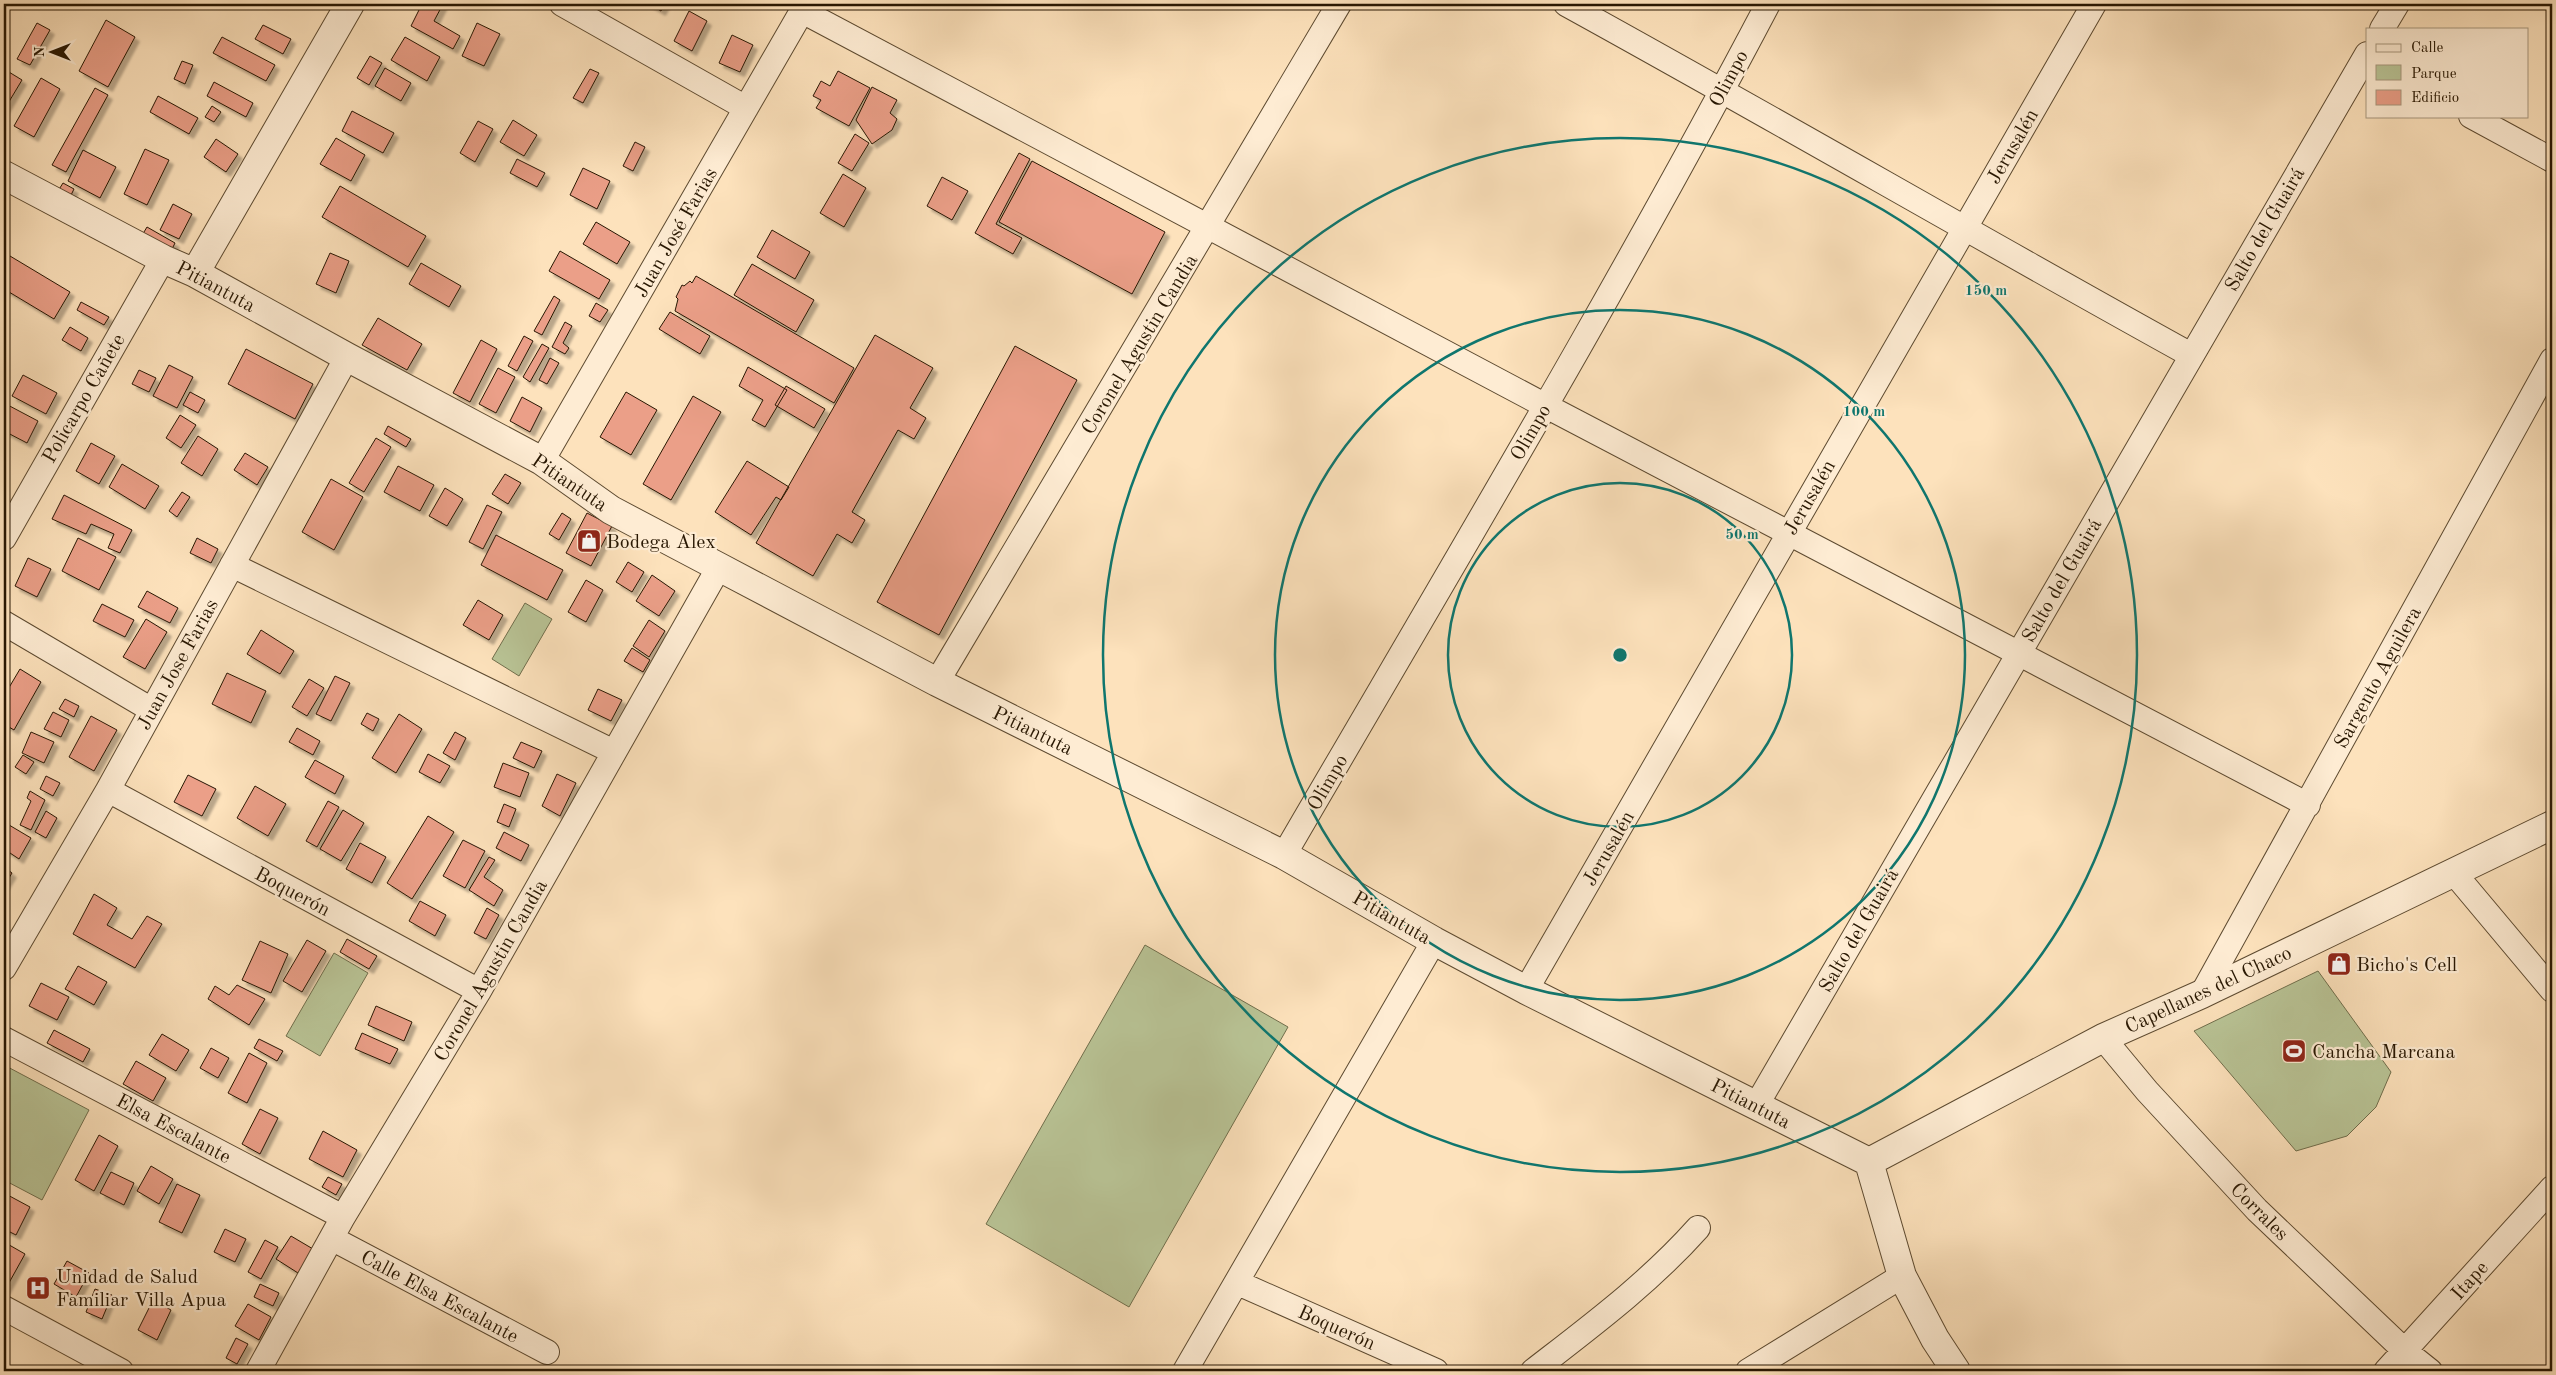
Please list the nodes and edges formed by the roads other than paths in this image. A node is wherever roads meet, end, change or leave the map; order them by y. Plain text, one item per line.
1 (350, 4) edge
2 (562, 4) edge
3 (1339, 4) edge
4 (1566, 4) edge
5 (1768, 4) edge
6 (2094, 4) edge
7 (2397, 4) edge
8 (804, 7) edge
9 (2383, 28) edge
10 (2366, 58) edge
11 (1722, 90) junction
12 (746, 108) junction
13 (2475, 118) edge
14 (2552, 160) edge
15 (4, 174) edge
16 (1209, 227) junction
17 (1964, 229) junction
18 (163, 259) junction
19 (195, 273) junction
20 (2191, 355) junction
21 (347, 357) junction
22 (2552, 360) edge
23 (1546, 406) junction
24 (542, 461) junction
25 (1789, 532) junction
26 (4, 538) edge
27 (232, 565) junction
28 (719, 567) junction
29 (4, 623) edge
30 (2020, 653) junction
31 (937, 682) junction
32 (152, 710) junction
33 (614, 752) junction
34 (108, 790) junction
35 (2308, 805) junction
36 (2552, 825) edge
37 (1284, 854) junction
38 (2454, 872) junction
39 (1434, 941) junction
40 (4, 968) edge
41 (1526, 990) junction
42 (2552, 990) edge
43 (479, 991) junction
44 (2202, 994) junction
45 (2103, 1038) junction
46 (4, 1039) edge
47 (1756, 1106) junction
48 (1869, 1162) junction
49 (2552, 1188) edge
50 (343, 1217) junction
51 (1698, 1228) dead end
52 (333, 1239) junction
53 (1902, 1276) junction
54 (1238, 1283) junction
55 (4, 1308) edge
56 (2405, 1351) junction
57 (547, 1352) dead end
58 (121, 1371) edge
59 (258, 1371) edge
60 (1185, 1371) edge
61 (1436, 1371) edge
62 (1533, 1371) edge
63 (1748, 1371) edge
64 (1956, 1371) edge
65 (2386, 1371) edge
66 (2430, 1371) edge

1 - 19 street
2 - 12 street
3 - 16 street, Coronel Agustin Candia
4 - 11 street
5 - 11 street, Olimpo
6 - 17 street, Jerusalén
7 - 9 street
8 - 12 street, Juan José Farias
8 - 16 street
10 - 20 street, Salto del Guairá
11 - 17 street
11 - 23 street, Olimpo
12 - 24 street, Juan José Farias
13 - 14 street
15 - 18 street, Pitiantuta
16 - 23 street
16 - 31 street, Coronel Agustin Candia
17 - 20 street
17 - 25 street, Jerusalén
18 - 19 street, Pitiantuta
18 - 26 street, Policarpo Cañete
19 - 21 street, Pitiantuta
20 - 30 street, Salto del Guairá
21 - 24 street, Pitiantuta
21 - 27 street, Juan Jose Farias
22 - 35 street, Sargento Aguilera
23 - 25 street
23 - 37 street, Olimpo
24 - 28 street, Pitiantuta
25 - 30 street
25 - 41 street, Jerusalén
27 - 32 street, Juan Jose Farias
27 - 33 street
28 - 31 street, Pitiantuta
28 - 33 street, Coronel Agustin Candia
29 - 32 street
30 - 35 street
30 - 47 street, Salto del Guairá
31 - 37 street, Pitiantuta
32 - 34 street, Juan Jose Farias
33 - 43 street, Coronel Agustin Candia
34 - 40 street, Juan Jose Farias
34 - 43 street, Boquerón
35 - 44 street, Sargento Aguilera
36 - 38 street, Capellanes del Chaco
37 - 39 street, Pitiantuta
38 - 42 street
38 - 44 street, Capellanes del Chaco
39 - 41 street, Pitiantuta
39 - 54 street
41 - 47 street, Pitiantuta
43 - 50 street, Coronel Agustin Candia
44 - 45 street, Capellanes del Chaco
45 - 48 street, Capellanes del Chaco
45 - 56 street, Corrales
46 - 50 street, Elsa Escalante
47 - 48 street, Pitiantuta
48 - 53 street
49 - 56 street, Itape
50 - 52 street, Coronel Agustin Candia
51 - 62 street
52 - 57 street, Calle Elsa Escalante
52 - 59 street, Coronel Agustin Candia
53 - 63 street
53 - 64 street
54 - 60 street
54 - 61 street, Boquerón
55 - 58 street
56 - 65 street, Itape
56 - 66 street, Corrales

